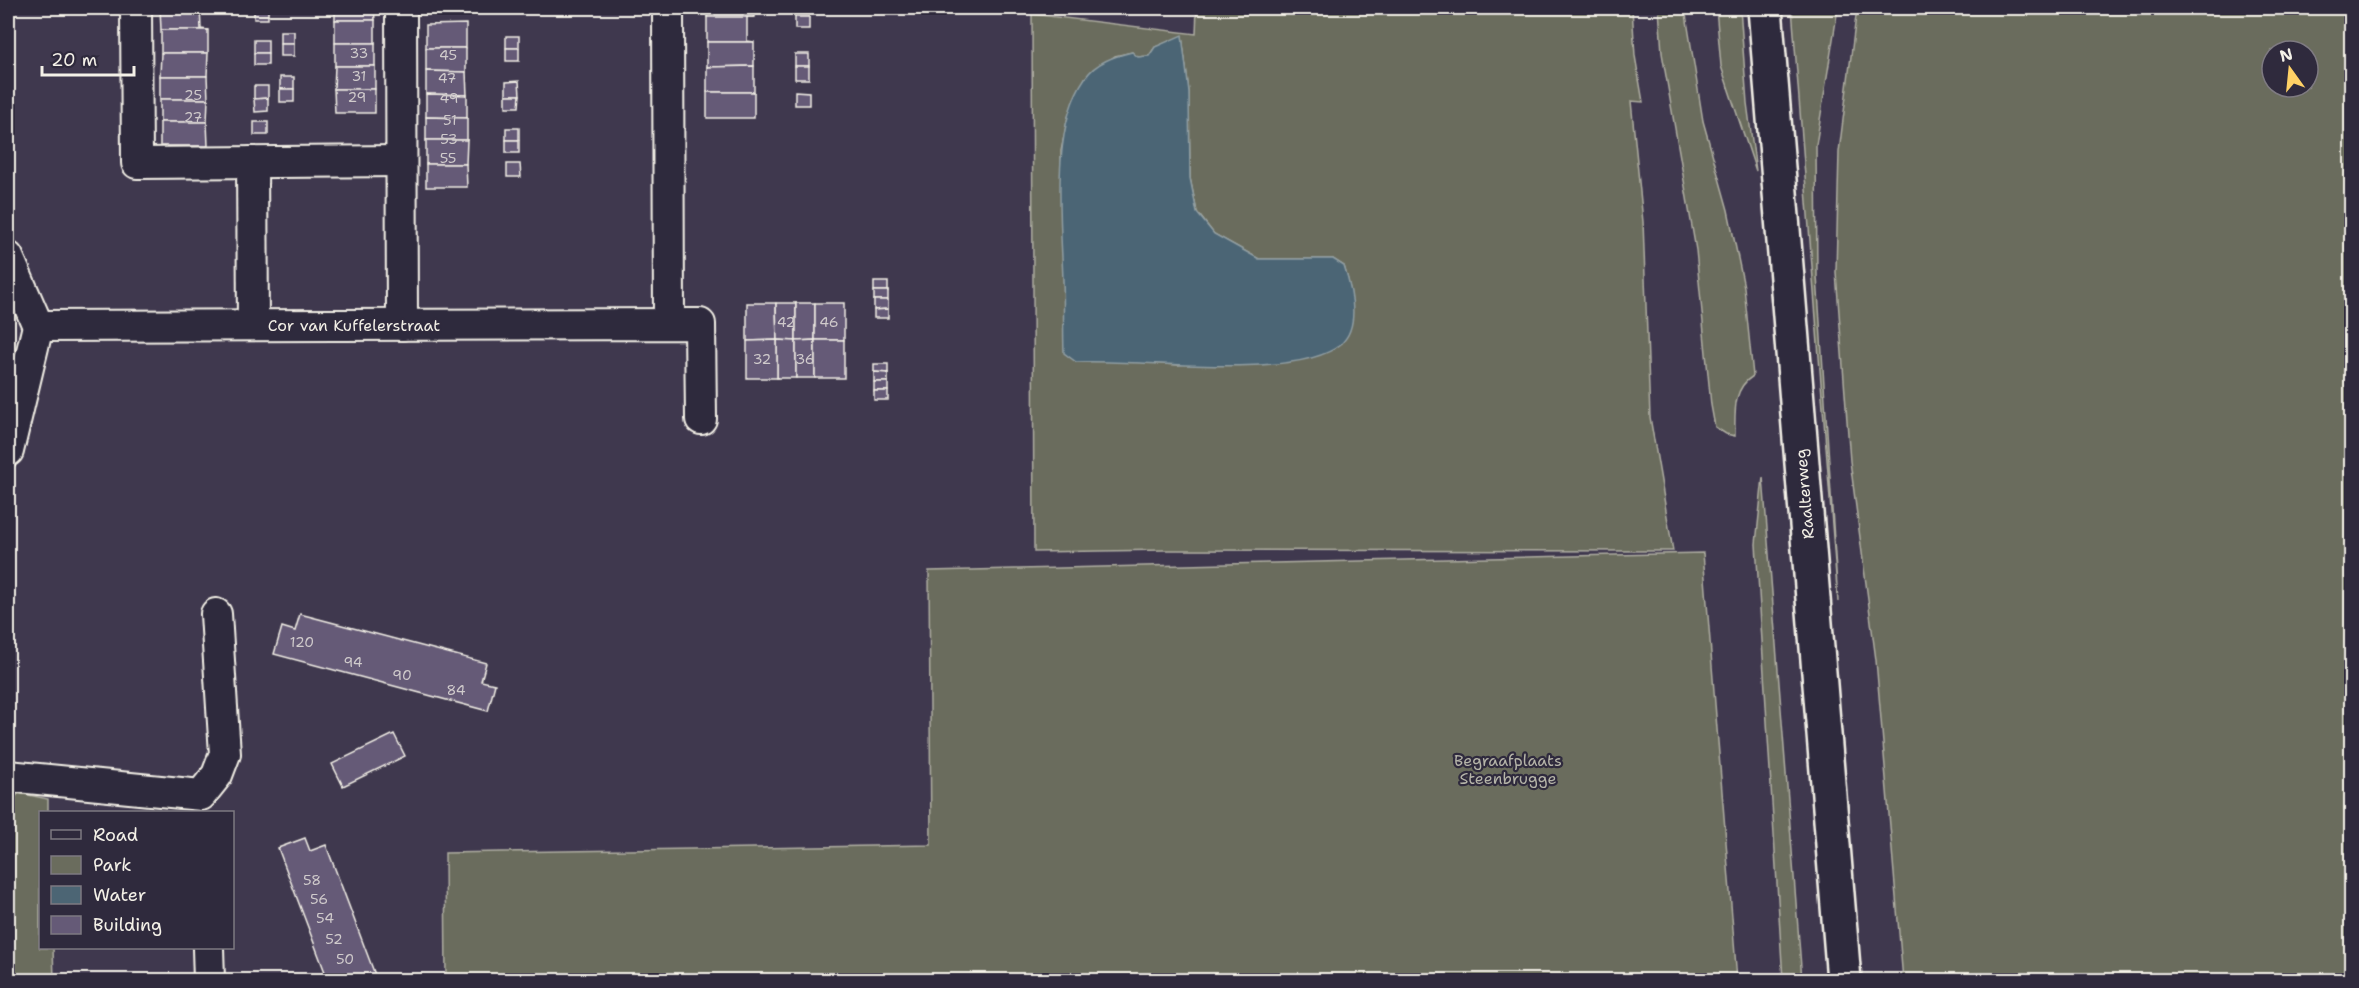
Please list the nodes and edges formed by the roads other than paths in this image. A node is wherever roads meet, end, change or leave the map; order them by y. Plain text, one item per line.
1 (136, 8) edge
2 (400, 8) edge
3 (668, 8) edge
4 (1765, 8) edge
5 (401, 161) junction
6 (252, 162) junction
7 (8, 257) edge
8 (669, 324) junction
9 (402, 325) junction
10 (38, 326) junction
11 (253, 326) junction
12 (700, 419) dead end
13 (8, 451) edge
14 (216, 614) dead end
15 (8, 776) edge
16 (201, 804) edge
17 (208, 949) edge
18 (209, 981) edge
19 (1844, 981) edge

1 - 6 street
2 - 5 street
3 - 8 street
4 - 19 main road, Raalterweg
5 - 6 street
5 - 9 street
6 - 11 street
7 - 10 street
8 - 9 street, Cor van Kuffelerstraat
8 - 12 street, Cor van Kuffelerstraat
9 - 11 street, Cor van Kuffelerstraat
10 - 11 street, Cor van Kuffelerstraat
10 - 13 street
14 - 16 street
15 - 16 street
17 - 18 street

